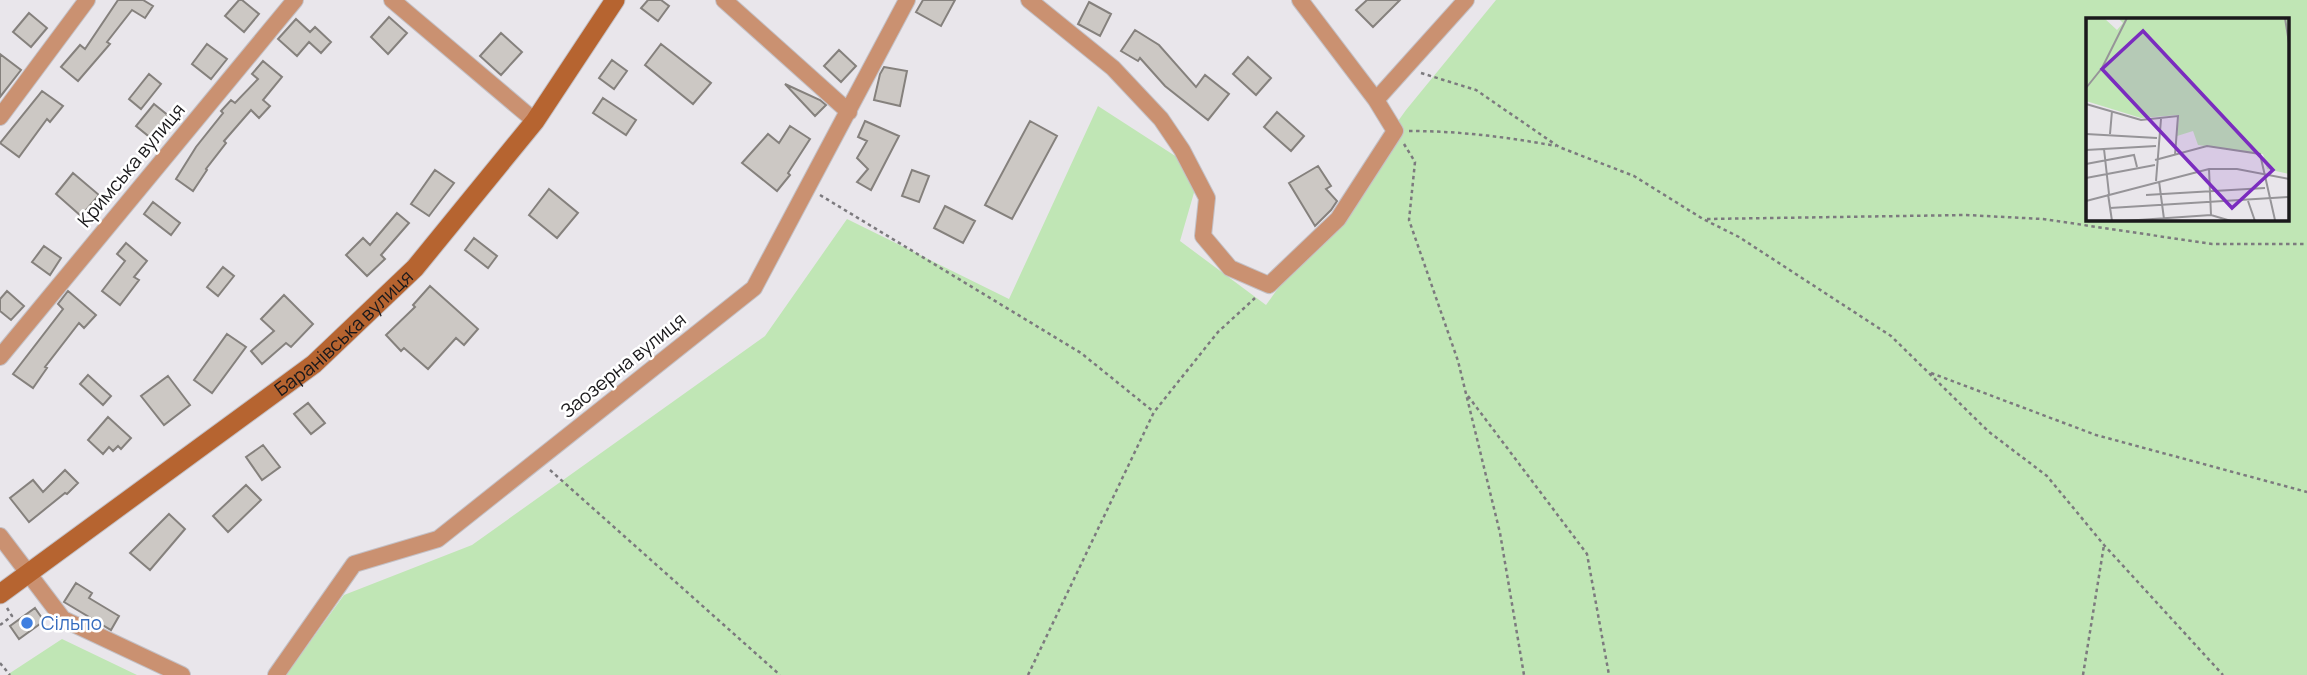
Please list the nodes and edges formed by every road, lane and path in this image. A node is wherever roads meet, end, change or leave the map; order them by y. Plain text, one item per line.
1 (87, 0) edge
2 (295, 0) edge
3 (392, 0) edge
4 (615, 0) edge
5 (724, 0) edge
6 (907, 0) edge
7 (1029, 0) edge
8 (1300, 0) edge
9 (1466, 0) edge
10 (1405, 68) junction
11 (1376, 100) junction
12 (849, 112) junction
13 (0, 117) edge
14 (535, 121) junction
15 (1395, 131) junction
16 (1559, 147) junction
17 (808, 187) junction
18 (1703, 219) junction
19 (2307, 244) edge
20 (1269, 285) junction
21 (0, 357) edge
22 (1928, 372) junction
23 (1466, 394) junction
24 (1154, 412) junction
25 (538, 460) junction
26 (2307, 492) edge
27 (0, 536) edge
28 (2104, 544) junction
29 (27, 573) junction
30 (0, 594) edge
31 (12, 616) dead end
32 (0, 625) edge
33 (0, 663) edge
34 (10, 675) edge
35 (182, 675) edge
36 (276, 675) edge
37 (780, 675) edge
38 (1028, 675) edge
39 (1524, 675) edge
40 (1609, 675) edge
41 (2083, 675) edge
42 (2223, 675) edge

1 - 13 street
2 - 21 street, Кримська вулиця
3 - 14 street
4 - 14 main road, Баранівська вулиця
5 - 12 street
6 - 12 street, Заозерна вулиця
7 - 20 street
8 - 11 street
9 - 10 street
10 - 11 street
10 - 16 path
11 - 15 street
12 - 17 street, Заозерна вулиця
14 - 29 main road, Баранівська вулиця
15 - 16 path
15 - 20 street
15 - 23 path
16 - 18 path
17 - 24 path
17 - 25 street, Заозерна вулиця
18 - 19 path
18 - 22 path
20 - 24 path
22 - 26 path
22 - 28 path
23 - 39 path
23 - 40 path
24 - 38 path
25 - 36 street, Заозерна вулиця
25 - 37 path
27 - 29 street
28 - 41 path
28 - 42 path
29 - 30 main road, Баранівська вулиця
29 - 35 street
31 - 32 path
33 - 34 path

